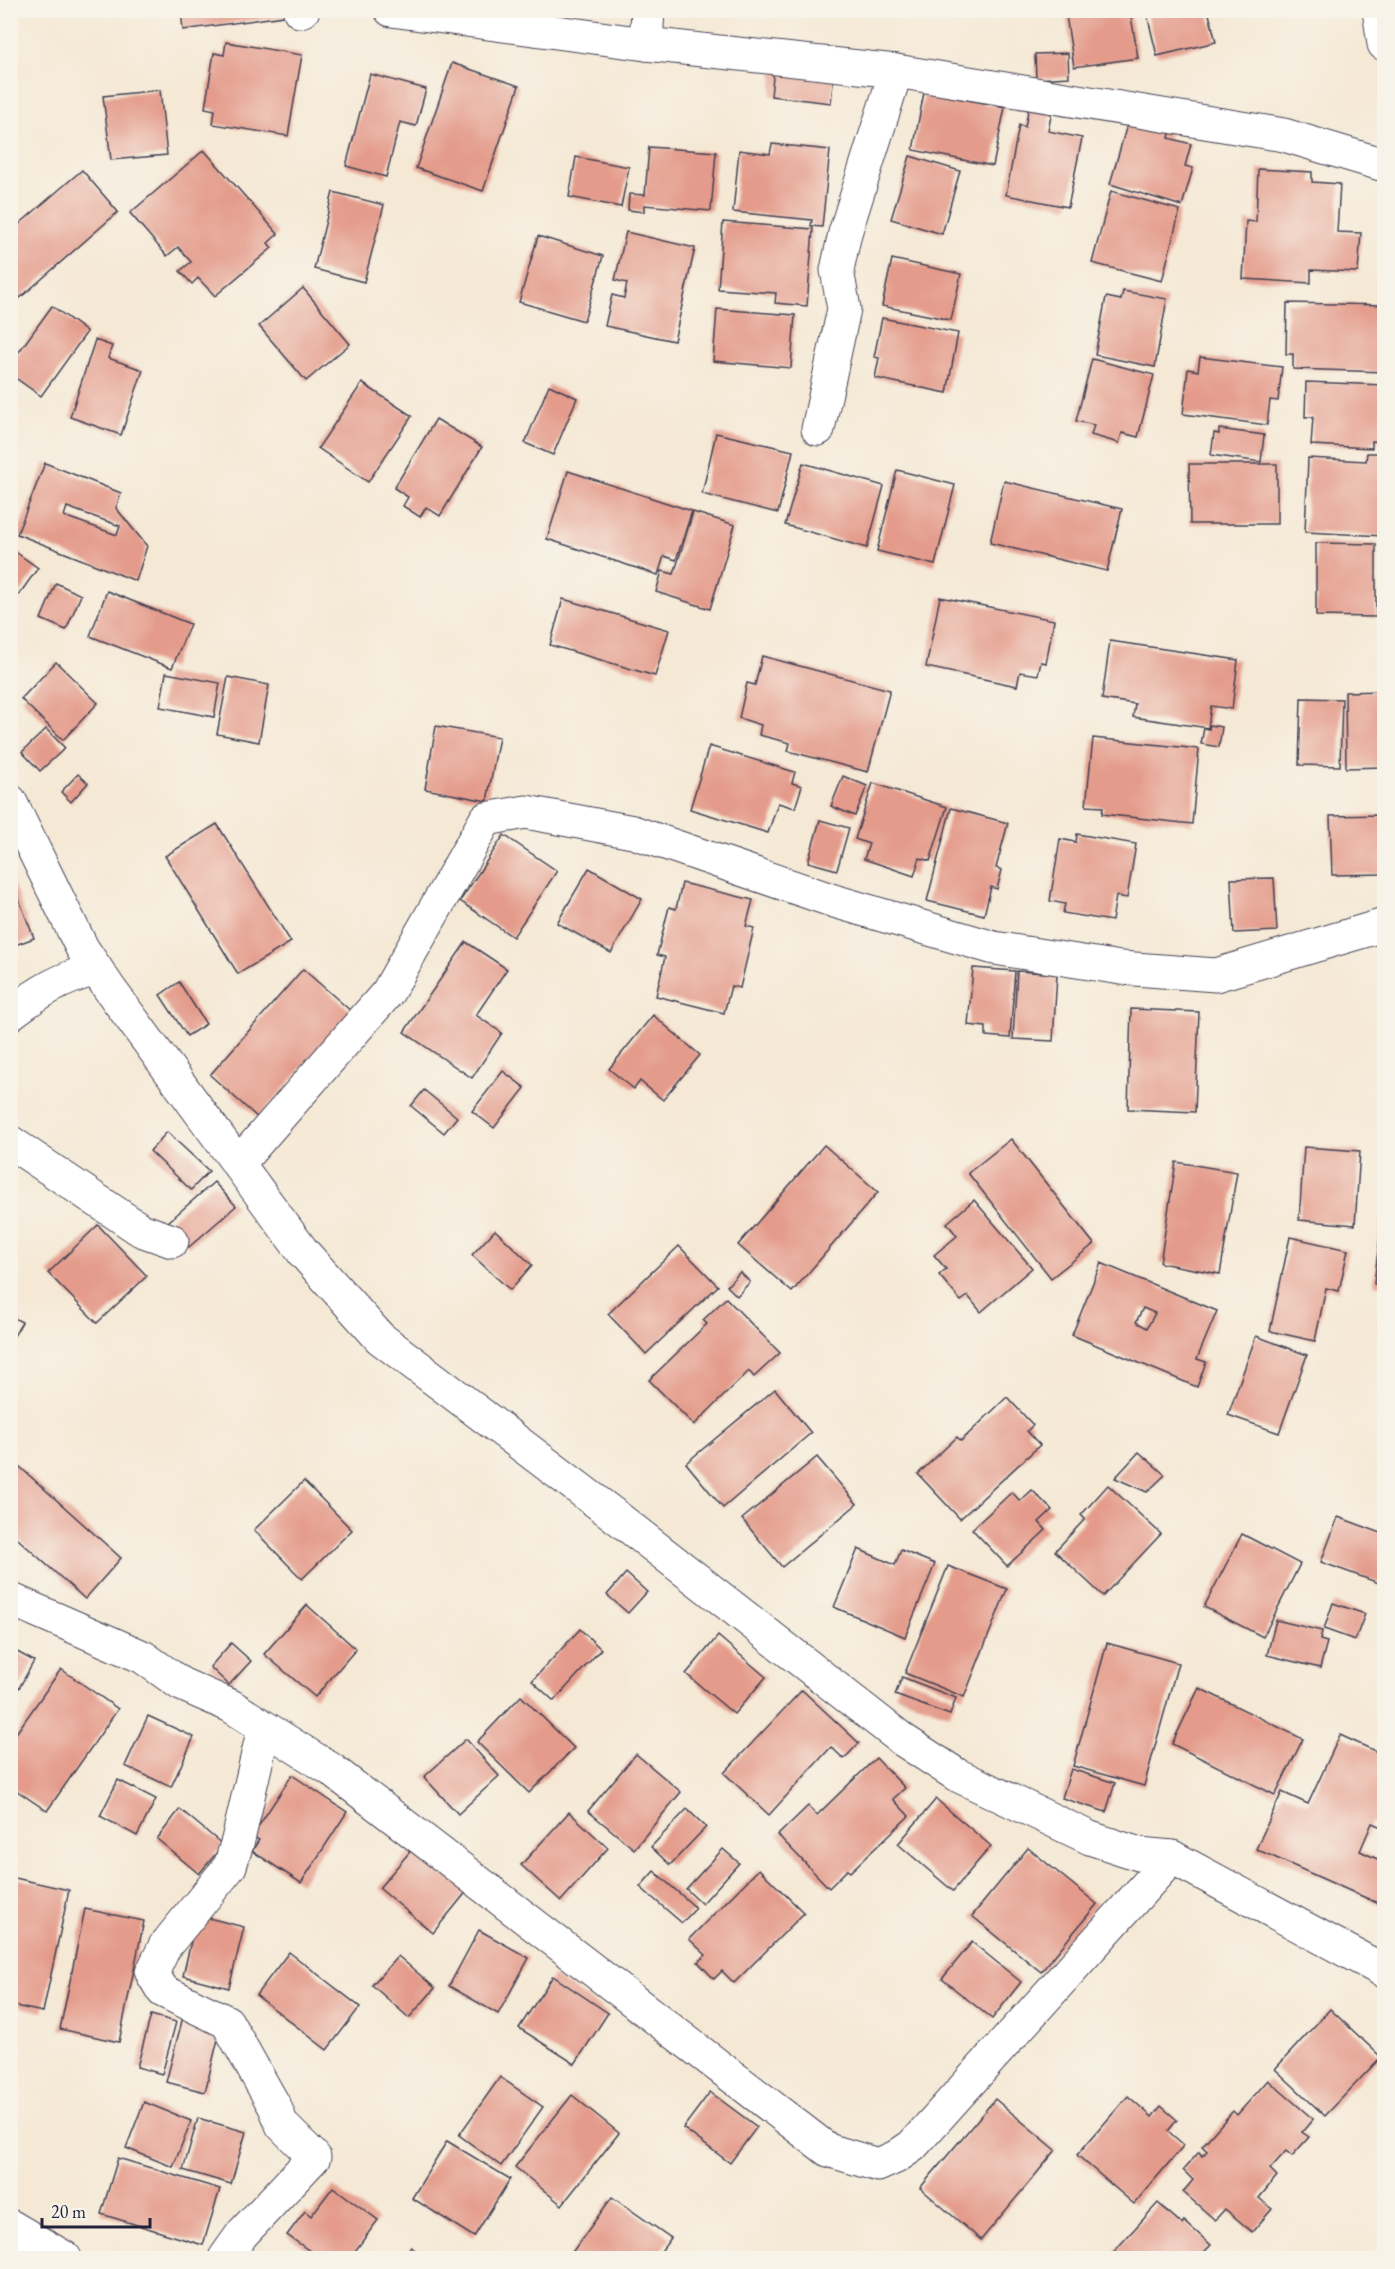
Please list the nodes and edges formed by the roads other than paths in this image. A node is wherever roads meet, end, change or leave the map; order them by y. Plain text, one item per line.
1 (391, 10) edge
2 (648, 10) edge
3 (1379, 10) edge
4 (646, 44) junction
5 (1384, 44) edge
6 (896, 71) junction
7 (1384, 165) edge
8 (818, 429) dead end
9 (10, 801) edge
10 (1384, 926) edge
11 (96, 969) junction
12 (10, 1014) edge
13 (10, 1142) edge
14 (238, 1164) junction
15 (172, 1241) dead end
16 (10, 1599) edge
17 (264, 1728) junction
18 (1172, 1857) junction
19 (1384, 1971) edge
20 (10, 2226) edge
21 (65, 2259) edge
22 (225, 2259) edge

1 - 4 street
2 - 4 street
3 - 5 street
4 - 6 street
6 - 7 street
6 - 8 street
9 - 11 street
10 - 14 street
11 - 12 street
11 - 14 street
13 - 15 street
14 - 18 street
16 - 17 street
17 - 18 street
17 - 22 street
18 - 19 street
20 - 21 street

